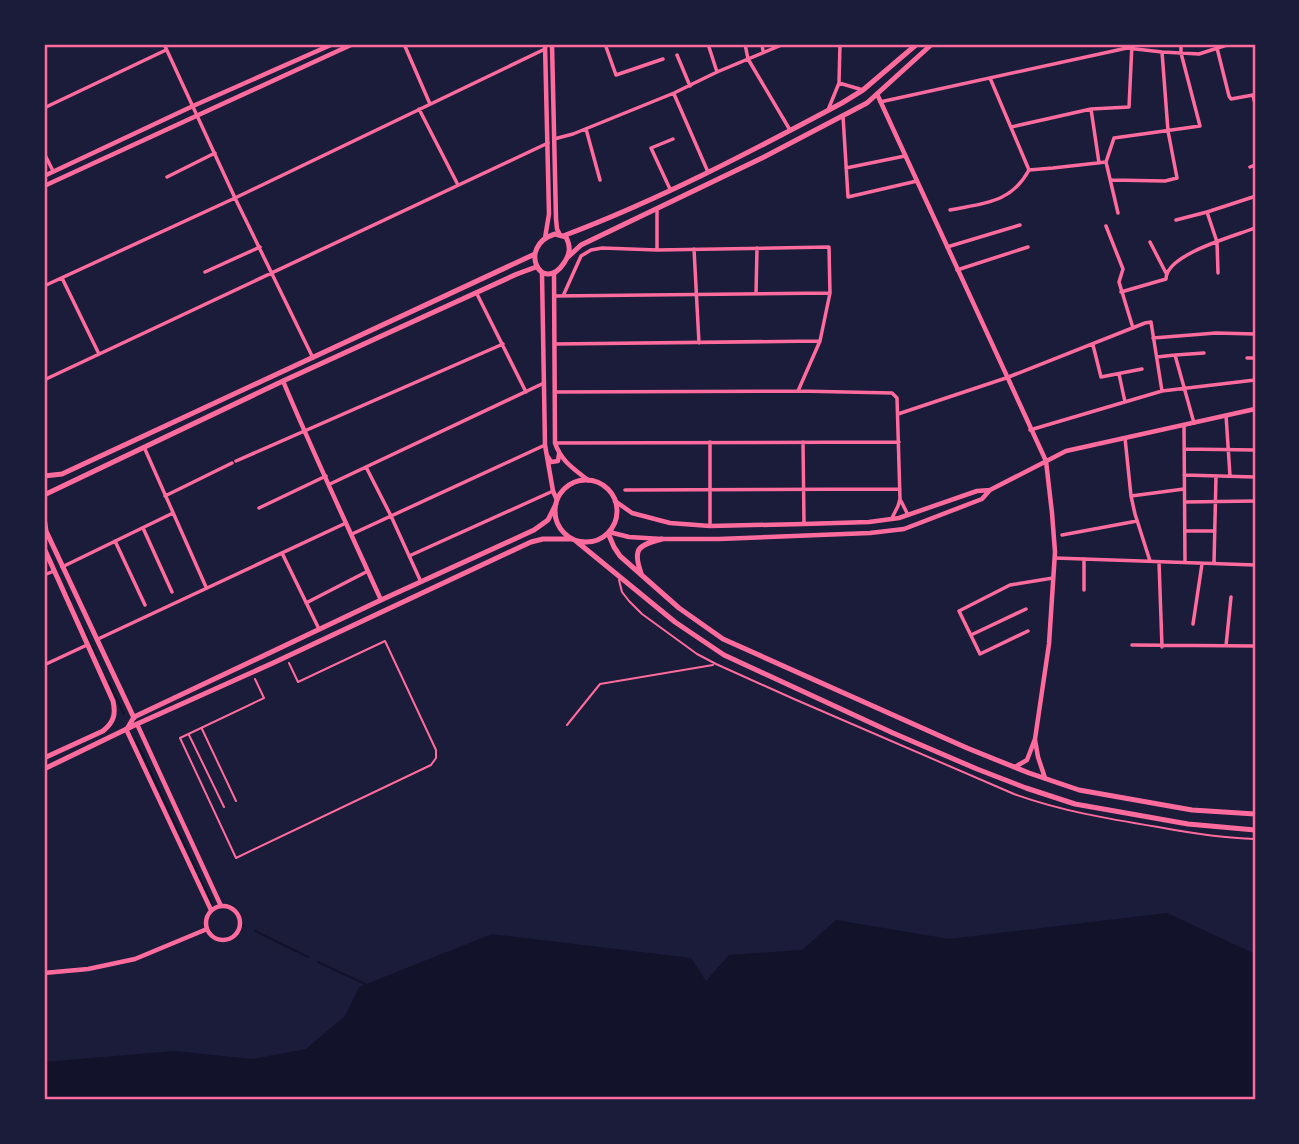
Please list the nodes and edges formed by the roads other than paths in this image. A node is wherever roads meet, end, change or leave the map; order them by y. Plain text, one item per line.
1 (164, 44) edge
2 (333, 44) edge
3 (353, 44) edge
4 (404, 44) edge
5 (552, 44) edge
6 (605, 44) edge
7 (708, 44) edge
8 (745, 44) edge
9 (762, 44) edge
10 (784, 44) edge
11 (840, 44) edge
12 (917, 44) edge
13 (932, 44) edge
14 (1181, 44) edge
15 (1230, 44) edge
16 (545, 46) edge
17 (1132, 46) edge
18 (1217, 48) junction
19 (166, 50) junction
20 (763, 51) junction
21 (1162, 52) junction
22 (1181, 53) junction
23 (677, 55) dead end
24 (663, 59) dead end
25 (748, 59) junction
26 (716, 72) junction
27 (990, 78) junction
28 (838, 83) junction
29 (690, 86) junction
30 (863, 90) junction
31 (674, 93) junction
32 (877, 94) junction
33 (880, 102) junction
34 (430, 104) junction
35 (1255, 104) edge
36 (193, 106) junction
37 (44, 108) edge
38 (419, 109) junction
39 (1091, 109) junction
40 (828, 111) junction
41 (197, 115) junction
42 (843, 116) junction
43 (1010, 127) junction
44 (586, 129) junction
45 (790, 130) junction
46 (1168, 131) junction
47 (554, 139) junction
48 (673, 139) dead end
49 (548, 143) junction
50 (44, 153) edge
51 (215, 153) junction
52 (905, 156) junction
53 (1106, 162) junction
54 (1099, 163) junction
55 (846, 168) junction
56 (1029, 170) junction
57 (52, 171) junction
58 (708, 172) junction
59 (44, 176) edge
60 (167, 177) dead end
61 (600, 180) dead end
62 (1111, 180) junction
63 (916, 181) junction
64 (458, 185) junction
65 (44, 186) edge
66 (670, 189) junction
67 (1253, 197) dead end
68 (235, 198) junction
69 (657, 209) junction
70 (950, 210) dead end
71 (1207, 212) junction
72 (1118, 213) dead end
73 (1176, 220) dead end
74 (1020, 225) dead end
75 (1106, 226) dead end
76 (587, 227) junction
77 (1255, 228) edge
78 (562, 235) junction
79 (596, 237) junction
80 (545, 238) junction
81 (1150, 242) dead end
82 (1217, 242) junction
83 (260, 247) junction
84 (947, 247) junction
85 (1028, 247) dead end
86 (757, 248) junction
87 (694, 249) junction
88 (657, 250) junction
89 (535, 254) junction
90 (568, 257) junction
91 (512, 265) junction
92 (536, 267) junction
93 (957, 270) junction
94 (205, 272) dead end
95 (272, 273) junction
96 (554, 273) junction
97 (1166, 273) junction
98 (1218, 273) dead end
99 (517, 274) junction
100 (542, 274) junction
101 (62, 278) junction
102 (44, 286) edge
103 (1121, 292) junction
104 (830, 293) junction
105 (477, 294) junction
106 (756, 294) junction
107 (696, 295) junction
108 (555, 296) junction
109 (563, 296) junction
110 (1133, 328) junction
111 (1255, 334) edge
112 (1153, 338) junction
113 (820, 341) junction
114 (699, 343) junction
115 (503, 344) junction
116 (555, 344) junction
117 (1093, 344) junction
118 (1204, 353) dead end
119 (99, 354) junction
120 (1175, 355) junction
121 (1157, 357) junction
122 (313, 358) junction
123 (1247, 358) dead end
124 (1255, 358) edge
125 (1142, 369) dead end
126 (1119, 374) junction
127 (1006, 378) junction
128 (44, 380) edge
129 (1255, 380) edge
130 (283, 381) junction
131 (544, 383) junction
132 (1185, 387) junction
133 (798, 391) junction
134 (1162, 391) junction
135 (526, 392) junction
136 (555, 392) junction
137 (1125, 402) junction
138 (1255, 409) edge
139 (898, 414) junction
140 (1226, 415) junction
141 (1195, 423) junction
142 (1184, 425) junction
143 (1030, 430) junction
144 (304, 432) junction
145 (1125, 438) junction
146 (710, 442) junction
147 (803, 442) junction
148 (899, 442) junction
149 (555, 443) junction
150 (545, 445) junction
151 (144, 447) junction
152 (1184, 449) junction
153 (1228, 450) junction
154 (1255, 450) edge
155 (559, 452) junction
156 (546, 453) junction
157 (1046, 461) junction
158 (366, 467) junction
159 (62, 474) junction
160 (1184, 475) junction
161 (44, 476) edge
162 (1216, 476) junction
163 (1230, 476) junction
164 (326, 477) junction
165 (1255, 477) edge
166 (588, 480) junction
167 (68, 482) junction
168 (330, 484) junction
169 (710, 489) junction
170 (804, 489) junction
171 (900, 489) junction
172 (1184, 489) junction
173 (625, 490) dead end
174 (990, 490) junction
175 (553, 491) junction
176 (44, 495) edge
177 (1131, 495) junction
178 (165, 496) junction
179 (900, 499) junction
180 (615, 501) junction
181 (1255, 501) edge
182 (556, 502) junction
183 (1185, 502) junction
184 (1215, 502) junction
185 (259, 508) dead end
186 (173, 513) junction
187 (908, 515) junction
188 (391, 516) junction
189 (44, 518) edge
190 (891, 519) junction
191 (1137, 521) junction
192 (346, 523) junction
193 (804, 524) junction
194 (710, 526) junction
195 (143, 528) junction
196 (1185, 531) junction
197 (1215, 531) junction
198 (608, 533) junction
199 (352, 534) junction
200 (1062, 535) dead end
201 (662, 539) junction
202 (574, 540) junction
203 (115, 541) junction
204 (51, 543) junction
205 (44, 547) edge
206 (282, 553) junction
207 (409, 555) junction
208 (1055, 558) junction
209 (1084, 559) junction
210 (1150, 561) junction
211 (1159, 562) junction
212 (1185, 563) junction
213 (1202, 564) junction
214 (1214, 564) junction
215 (1255, 565) edge
216 (62, 567) junction
217 (54, 571) junction
218 (368, 571) junction
219 (44, 575) edge
220 (619, 575) junction
221 (642, 576) junction
222 (1053, 578) junction
223 (421, 582) junction
224 (206, 587) junction
225 (1084, 590) dead end
226 (172, 592) dead end
227 (1231, 597) dead end
228 (381, 600) junction
229 (306, 603) junction
230 (145, 605) dead end
231 (1026, 609) dead end
232 (84, 610) junction
233 (74, 615) junction
234 (1193, 624) dead end
235 (319, 629) junction
236 (1028, 631) dead end
237 (971, 635) junction
238 (98, 639) junction
239 (87, 645) junction
240 (1132, 645) dead end
241 (1226, 646) junction
242 (1255, 646) edge
243 (1162, 647) junction
244 (289, 663) dead end
245 (716, 664) junction
246 (44, 665) edge
247 (110, 666) junction
248 (100, 671) junction
249 (255, 679) dead end
250 (134, 717) junction
251 (137, 724) junction
252 (567, 724) dead end
253 (201, 728) junction
254 (126, 729) junction
255 (189, 734) junction
256 (1035, 740) junction
257 (44, 758) edge
258 (1014, 767) junction
259 (44, 769) edge
260 (1045, 778) junction
261 (236, 802) dead end
262 (224, 807) dead end
263 (1255, 814) edge
264 (1255, 830) edge
265 (1255, 839) edge
266 (220, 906) junction
267 (211, 911) junction
268 (207, 929) junction
269 (44, 973) edge

1 - 19 street
2 - 36 street
3 - 41 street
4 - 34 street
5 - 47 street
6 - 24 street
7 - 26 street
8 - 25 street
9 - 20 street
10 - 20 street
11 - 28 street
12 - 30 main road
13 - 32 main road
14 - 22 street
15 - 18 street
16 - 34 street
16 - 49 street
17 - 21 street
17 - 27 street
17 - 39 street
18 - 22 street
18 - 35 street
19 - 36 street
19 - 37 street
20 - 25 street
21 - 22 street
21 - 46 street
22 - 46 street
23 - 29 street
25 - 26 street
25 - 45 street
26 - 29 street
27 - 33 street
27 - 43 street
28 - 30 street
28 - 40 street
29 - 31 street
30 - 40 main road
31 - 44 street
31 - 58 street
32 - 33 street
32 - 42 main road
33 - 52 street
34 - 38 street
36 - 41 street
36 - 57 street
38 - 64 street
38 - 68 street
39 - 43 street
39 - 54 street
40 - 45 main road
41 - 51 street
41 - 65 street
42 - 55 street
42 - 69 main road
43 - 56 street
44 - 47 street
44 - 61 street
45 - 58 main road
46 - 53 street
46 - 62 street
47 - 78 street
48 - 66 street
49 - 64 street
49 - 80 street
50 - 57 street
51 - 60 street
51 - 68 street
52 - 55 street
52 - 63 street
53 - 54 street
53 - 62 street
54 - 56 street
55 - 63 street
56 - 70 street
57 - 59 street
58 - 66 main road
62 - 72 street
63 - 84 street
64 - 95 street
66 - 76 main road
67 - 71 street
68 - 83 street
68 - 101 street
69 - 79 main road
69 - 88 street
71 - 73 street
71 - 82 street
74 - 84 street
75 - 103 street
76 - 78 main road
76 - 79 main road
77 - 82 street
78 - 80 main road
78 - 90 main road
79 - 90 main road
80 - 89 main road
81 - 97 street
82 - 97 street
82 - 98 street
83 - 94 street
83 - 95 street
84 - 93 street
85 - 93 street
86 - 87 street
86 - 104 street
86 - 106 street
87 - 88 street
87 - 107 street
88 - 109 street
89 - 91 main road
89 - 92 main road
90 - 96 main road
91 - 99 main road
91 - 122 main road
92 - 99 main road
92 - 100 main road
93 - 127 street
95 - 119 street
95 - 122 street
96 - 100 main road
96 - 108 street
97 - 103 street
99 - 105 main road
100 - 131 street
101 - 102 street
101 - 119 street
103 - 110 street
104 - 106 street
104 - 113 street
105 - 115 street
105 - 130 main road
106 - 107 street
107 - 109 street
107 - 114 street
108 - 109 street
108 - 116 street
110 - 112 street
110 - 117 street
111 - 112 street
112 - 121 street
113 - 114 street
113 - 133 street
114 - 116 street
115 - 135 street
115 - 144 street
116 - 136 street
117 - 126 street
117 - 127 street
118 - 120 street
119 - 128 street
120 - 121 street
120 - 132 street
121 - 134 street
122 - 159 main road
123 - 124 street
125 - 126 street
126 - 137 street
127 - 139 street
127 - 143 street
129 - 132 street
130 - 144 street
130 - 151 main road
131 - 135 street
131 - 150 street
132 - 134 street
132 - 141 street
133 - 136 street
133 - 139 street
134 - 137 street
135 - 158 street
136 - 149 street
137 - 143 street
138 - 140 street
139 - 148 street
140 - 141 street
140 - 153 street
141 - 142 street
142 - 145 street
142 - 152 street
143 - 157 street
144 - 164 street
144 - 178 street
145 - 157 street
145 - 177 street
146 - 147 street
146 - 149 street
146 - 169 street
147 - 148 street
147 - 170 street
148 - 171 street
149 - 155 street
150 - 156 street
150 - 188 street
151 - 167 main road
151 - 178 street
152 - 153 street
152 - 160 street
153 - 154 street
153 - 163 street
155 - 156 street
155 - 166 street
156 - 175 street
157 - 174 street
157 - 208 street
158 - 168 street
158 - 188 street
159 - 161 main road
159 - 167 main road
160 - 162 street
160 - 172 street
162 - 163 street
162 - 184 street
163 - 165 street
164 - 168 street
164 - 185 street
166 - 180 main road
166 - 182 main road
167 - 176 main road
168 - 192 street
169 - 170 street
169 - 173 street
169 - 194 street
170 - 171 street
170 - 193 street
171 - 179 street
172 - 177 street
172 - 183 street
174 - 187 street
174 - 201 street
175 - 182 street
175 - 207 street
177 - 191 street
178 - 186 street
179 - 187 street
179 - 190 street
180 - 194 street
180 - 198 main road
181 - 184 street
182 - 202 main road
182 - 223 main road
183 - 184 street
183 - 196 street
184 - 197 street
186 - 195 street
186 - 224 street
187 - 190 street
188 - 199 street
188 - 207 street
189 - 204 main road
190 - 193 street
191 - 200 street
191 - 210 street
192 - 199 street
192 - 206 street
193 - 194 street
195 - 203 street
195 - 226 street
196 - 197 street
196 - 212 street
197 - 214 street
198 - 201 street
198 - 202 main road
198 - 221 main road
199 - 218 street
201 - 221 main road
202 - 220 main road
202 - 251 main road
203 - 216 street
203 - 230 street
204 - 205 main road
204 - 216 main road
205 - 217 main road
206 - 224 street
206 - 229 street
207 - 223 street
208 - 209 street
208 - 222 street
209 - 210 street
209 - 225 street
210 - 211 street
211 - 212 street
211 - 243 street
212 - 213 street
213 - 214 street
213 - 234 street
214 - 215 street
216 - 232 main road
217 - 219 street
217 - 233 main road
218 - 228 street
218 - 229 street
220 - 245 lane
220 - 264 main road
221 - 258 main road
222 - 237 street
222 - 256 street
223 - 228 main road
224 - 238 street
227 - 241 street
228 - 235 main road
229 - 235 street
231 - 237 street
232 - 233 main road
232 - 238 main road
233 - 239 main road
235 - 250 main road
236 - 237 street
238 - 247 main road
239 - 246 street
239 - 248 main road
240 - 243 street
241 - 242 street
241 - 243 street
244 - 255 lane
245 - 252 lane
245 - 265 lane
247 - 248 main road
247 - 250 main road
248 - 257 main road
249 - 253 lane
250 - 251 main road
250 - 254 main road
251 - 254 main road
251 - 266 street
253 - 255 lane
253 - 261 lane
254 - 259 main road
254 - 267 street
255 - 262 lane
256 - 258 street
256 - 260 street
258 - 260 main road
260 - 263 main road
266 - 267 street
266 - 268 street
267 - 268 street
268 - 269 street

